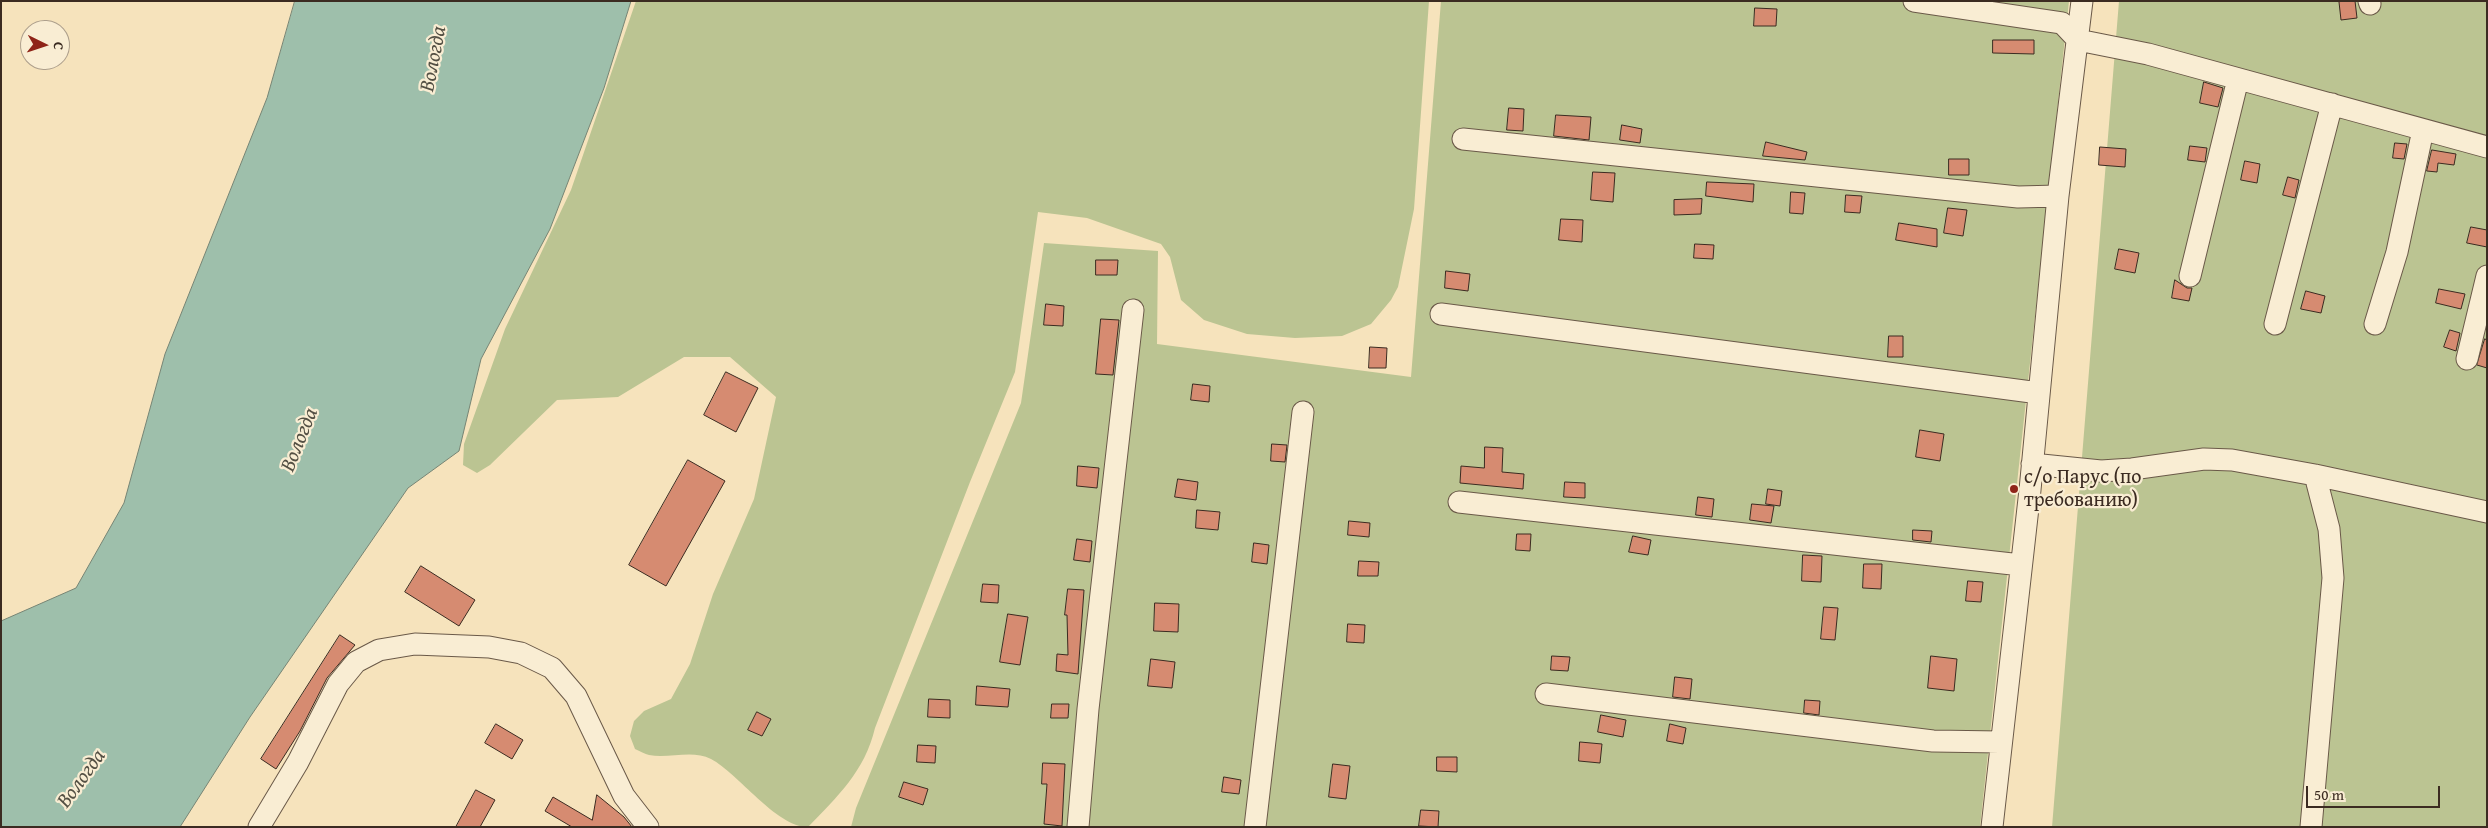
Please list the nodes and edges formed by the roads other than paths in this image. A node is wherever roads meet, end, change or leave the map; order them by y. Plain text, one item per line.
1 (1914, 1) edge
2 (2082, 1) edge
3 (2078, 40) junction
4 (2238, 79) junction
5 (2332, 104) junction
6 (2424, 130) junction
7 (1463, 139) dead end
8 (2487, 147) edge
9 (2058, 196) junction
10 (2190, 276) dead end
11 (2487, 276) edge
12 (1133, 310) dead end
13 (1441, 314) dead end
14 (2275, 324) dead end
15 (2375, 324) dead end
16 (2467, 359) dead end
17 (2039, 394) junction
18 (1303, 412) dead end
19 (2032, 464) junction
20 (2315, 475) junction
21 (1459, 502) dead end
22 (2487, 512) edge
23 (2021, 565) junction
24 (1546, 694) dead end
25 (2000, 742) junction
26 (259, 827) edge
27 (648, 827) edge
28 (1078, 827) edge
29 (1255, 827) edge
30 (1992, 827) edge
31 (2311, 827) edge

1 - 3 street
2 - 3 street
3 - 4 street
3 - 9 street
4 - 5 street
4 - 10 street
5 - 6 street
5 - 14 street
6 - 8 street
6 - 15 street
7 - 9 street
9 - 17 street
11 - 16 street
12 - 28 street
13 - 17 street
17 - 19 street
18 - 29 street
19 - 20 street
19 - 23 street
20 - 22 street
20 - 31 street
21 - 23 street
23 - 25 street
24 - 25 street
25 - 30 street
26 - 27 street

